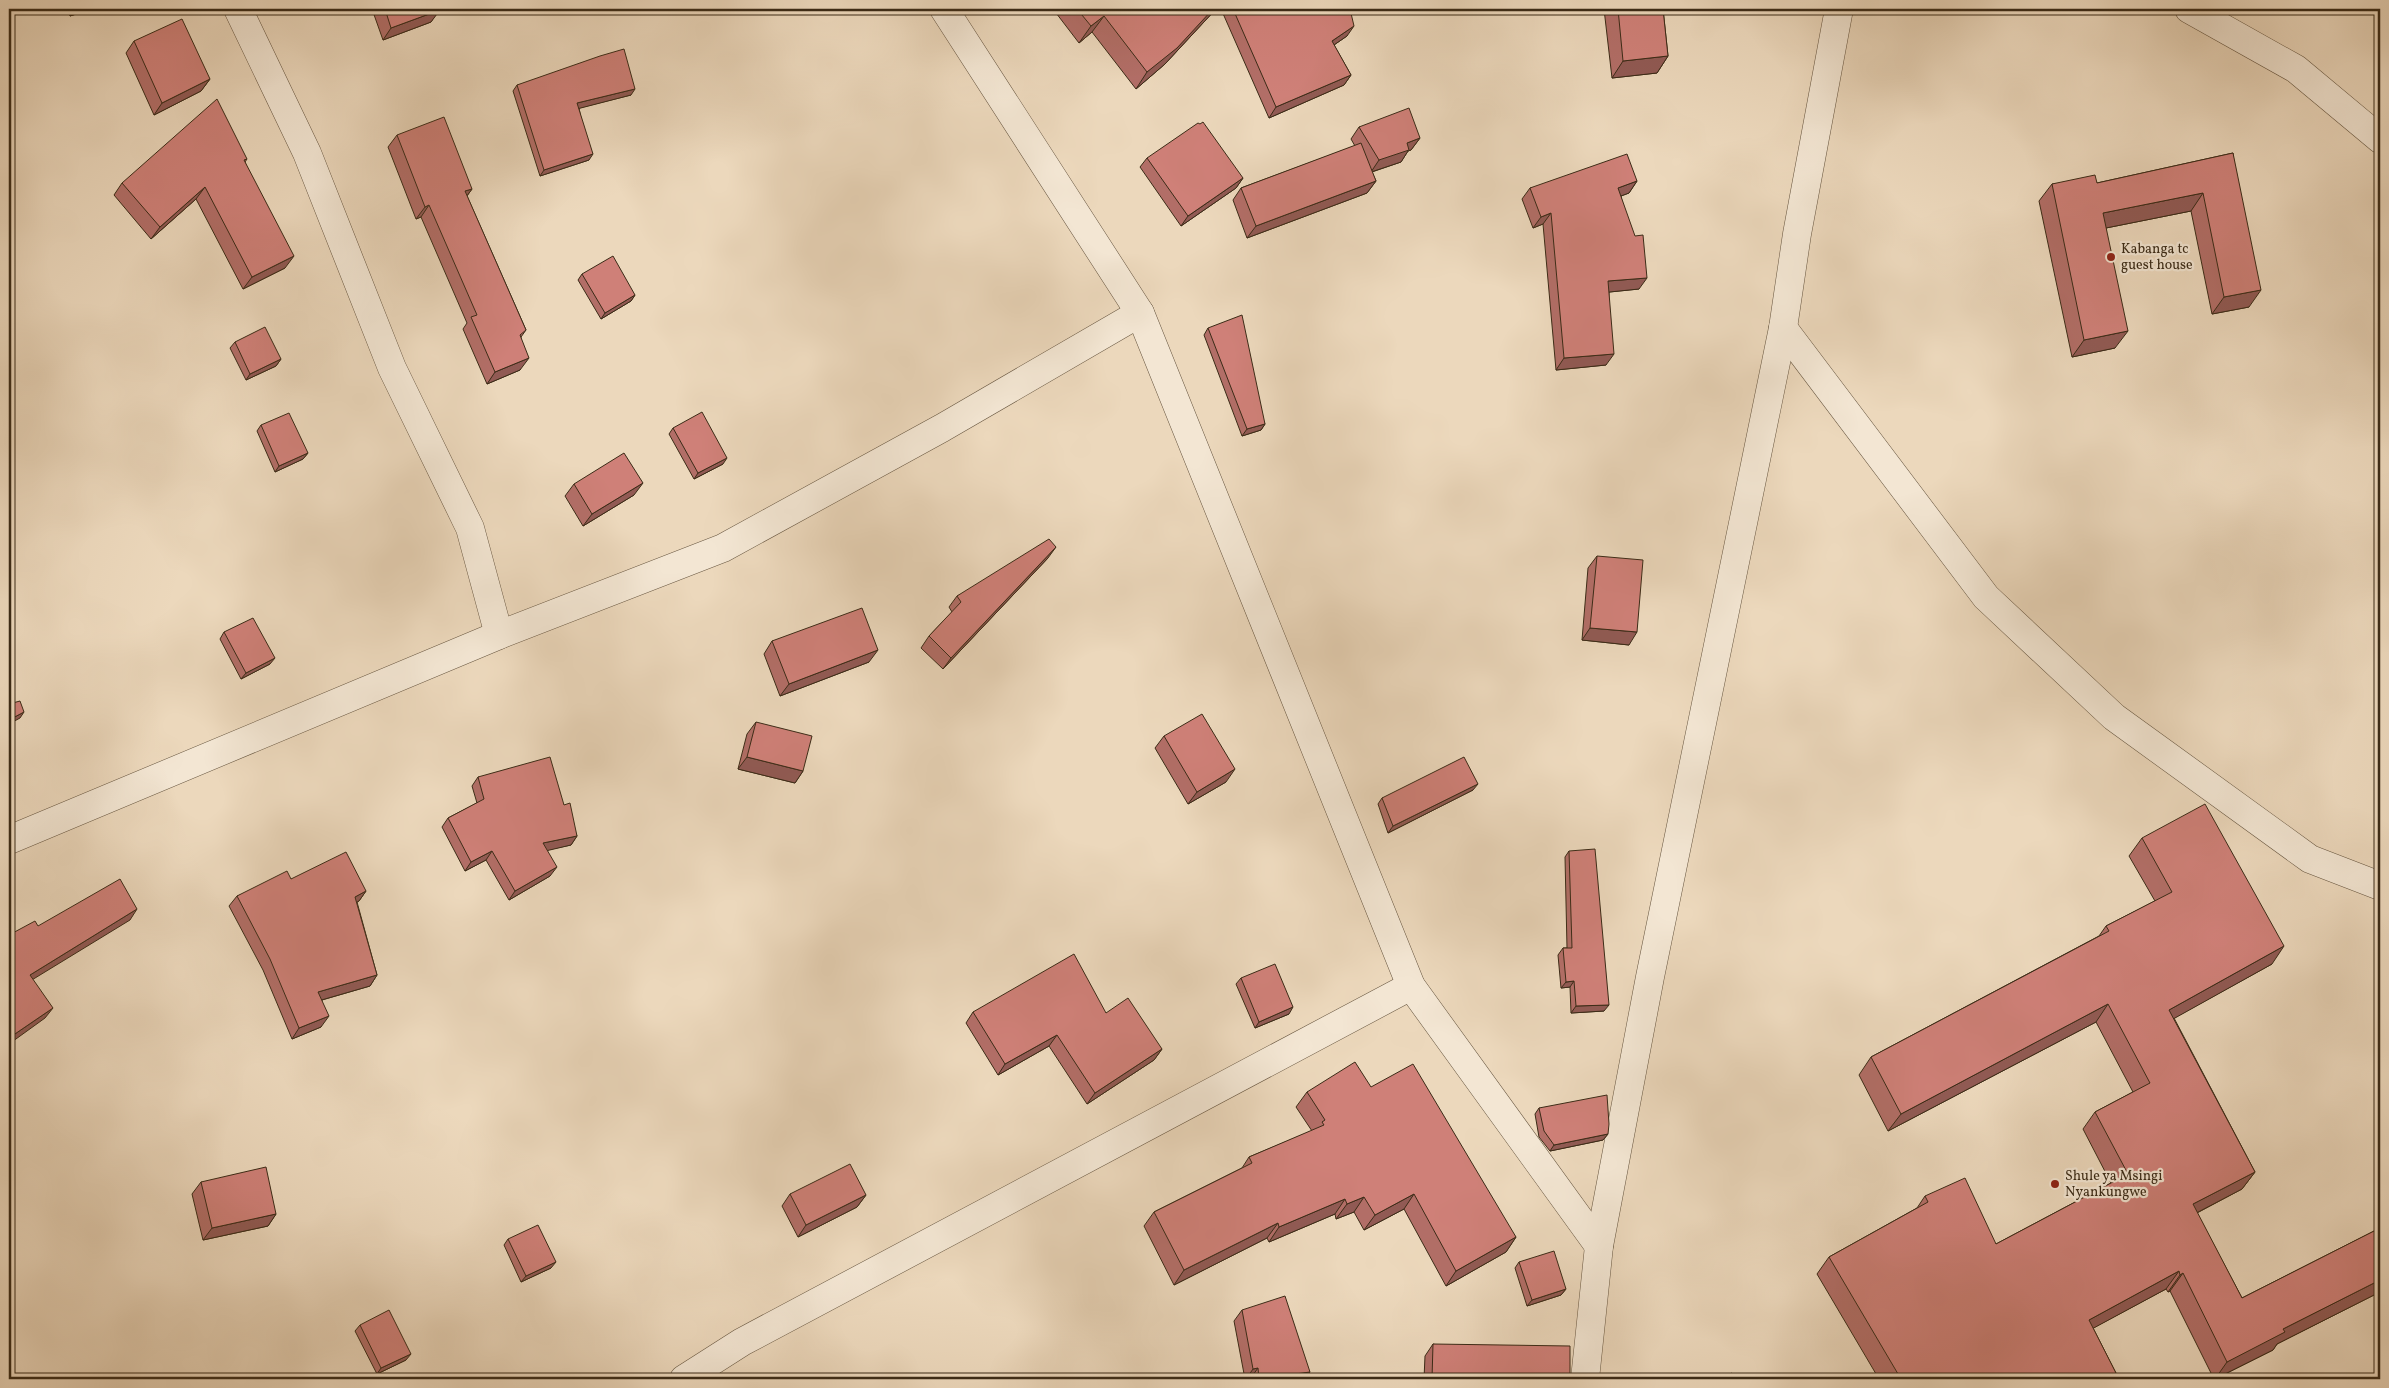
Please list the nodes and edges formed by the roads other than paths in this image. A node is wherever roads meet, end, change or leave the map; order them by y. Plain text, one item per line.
1 (238, 9) edge
2 (944, 9) edge
3 (1839, 9) edge
4 (2189, 9) edge
5 (2380, 138) edge
6 (1140, 313) junction
7 (1783, 328) junction
8 (499, 635) junction
9 (9, 840) edge
10 (2380, 886) edge
11 (1411, 986) junction
12 (1599, 1246) junction
13 (684, 1379) edge
14 (1585, 1379) edge

1 - 8 street
2 - 6 street
3 - 7 street
4 - 5 street
6 - 8 street
6 - 11 street
7 - 10 street
7 - 12 street
8 - 9 street
11 - 12 street
11 - 13 street
12 - 14 street

